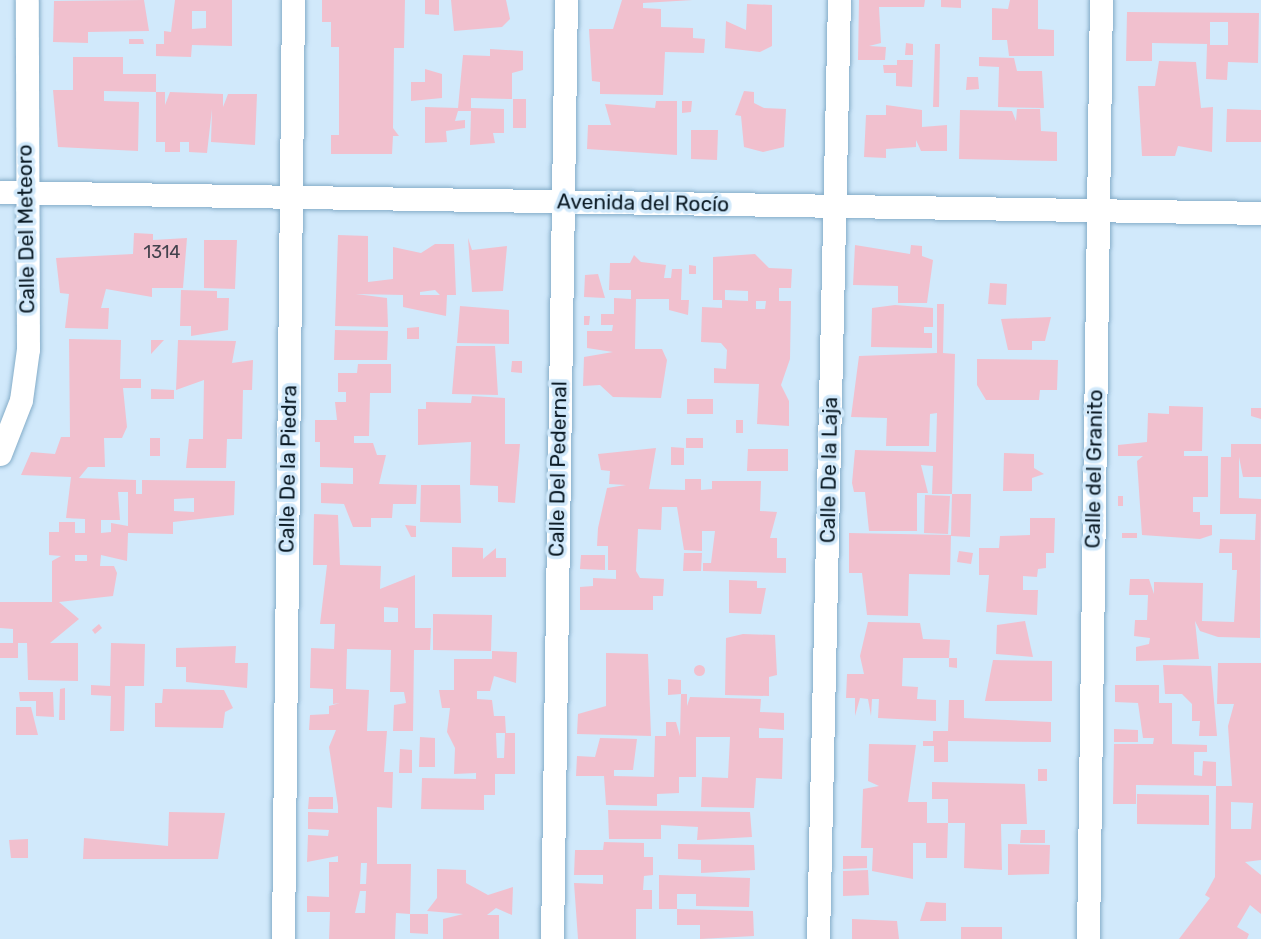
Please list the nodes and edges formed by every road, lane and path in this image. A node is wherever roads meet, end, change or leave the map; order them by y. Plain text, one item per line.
1 (27, 0) edge
2 (293, 0) edge
3 (566, 0) edge
4 (839, 0) edge
5 (1101, 0) edge
6 (0, 192) edge
7 (24, 192) junction
8 (290, 197) junction
9 (563, 201) junction
10 (836, 206) junction
11 (1097, 210) junction
12 (1261, 213) edge
13 (0, 454) edge
14 (283, 939) edge
15 (552, 939) edge
16 (818, 939) edge
17 (1088, 939) edge

1 - 7 street, Calle Del Meteoro
2 - 8 street, Calle De la Piedra
3 - 9 street, Calle Del Pedernal
4 - 10 street, Calle De la Laja
5 - 11 street, Calle del Granito
6 - 7 street, Avenida del Rocío
7 - 8 street, Avenida del Rocío
7 - 13 street, Calle Del Meteoro
8 - 9 street, Avenida del Rocío
8 - 14 street, Calle De la Piedra
9 - 10 street, Avenida del Rocío
9 - 15 street, Calle Del Pedernal
10 - 11 street, Avenida del Rocío
10 - 16 street, Calle De la Laja
11 - 12 street, Avenida del Rocío
11 - 17 street, Calle del Granito

